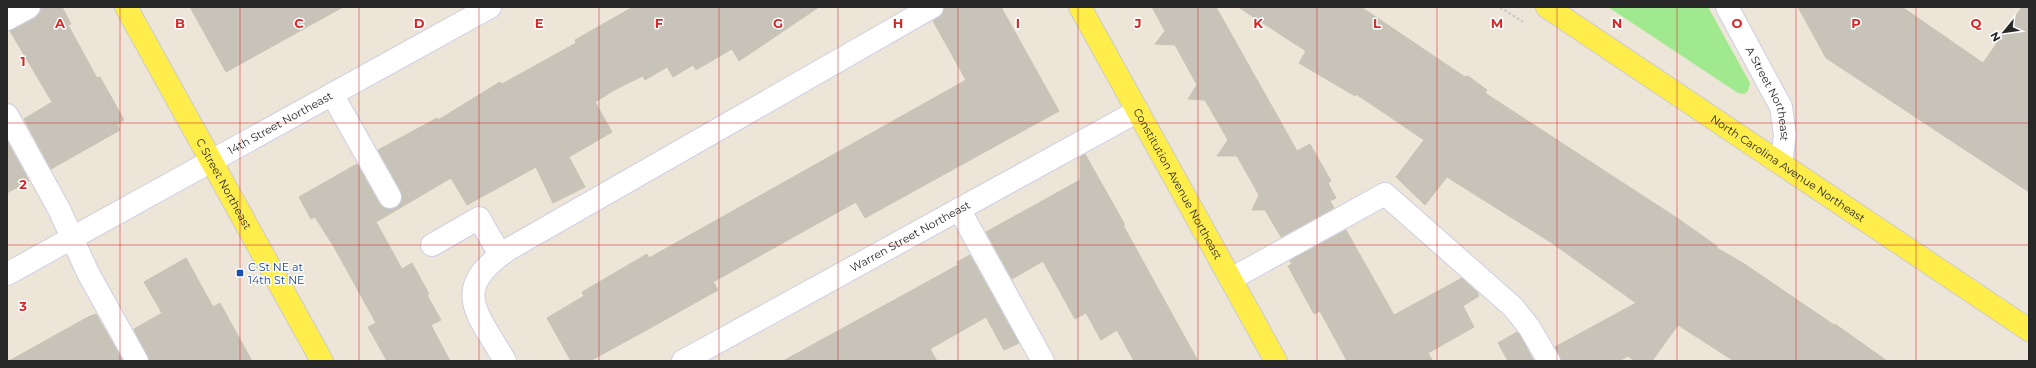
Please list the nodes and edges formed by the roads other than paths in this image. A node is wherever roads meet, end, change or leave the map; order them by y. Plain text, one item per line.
1 (29, 7) edge
2 (126, 7) edge
3 (490, 7) edge
4 (932, 7) edge
5 (1080, 7) edge
6 (1547, 7) edge
7 (1727, 7) edge
8 (7, 19) edge
9 (332, 94) junction
10 (1138, 111) junction
11 (7, 115) edge
12 (211, 161) junction
13 (1781, 163) junction
14 (390, 197) dead end
15 (959, 209) junction
16 (72, 238) junction
17 (432, 245) dead end
18 (500, 255) junction
19 (7, 274) edge
20 (1231, 279) junction
21 (2029, 330) edge
22 (137, 361) edge
23 (322, 361) edge
24 (505, 361) edge
25 (683, 361) edge
26 (1043, 361) edge
27 (1276, 361) edge
28 (1549, 361) edge

1 - 8 street
2 - 12 main road, C Street Northeast
3 - 9 street, 14th Street Northeast
4 - 18 street
5 - 10 main road, Constitution Avenue Northeast
6 - 13 main road, North Carolina Avenue Northeast
7 - 13 street, A Street Northeast
9 - 12 street, 14th Street Northeast
9 - 14 street
10 - 15 street, Warren Street Northeast
10 - 20 main road, Constitution Avenue Northeast
11 - 16 street
12 - 16 street, 14th Street Northeast
12 - 23 main road, C Street Northeast
13 - 21 main road, North Carolina Avenue Northeast
15 - 25 street, Warren Street Northeast
15 - 26 street
16 - 19 street, 14th Street Northeast
16 - 22 street
17 - 18 street
18 - 24 street
20 - 27 main road, Constitution Avenue Northeast
20 - 28 street

